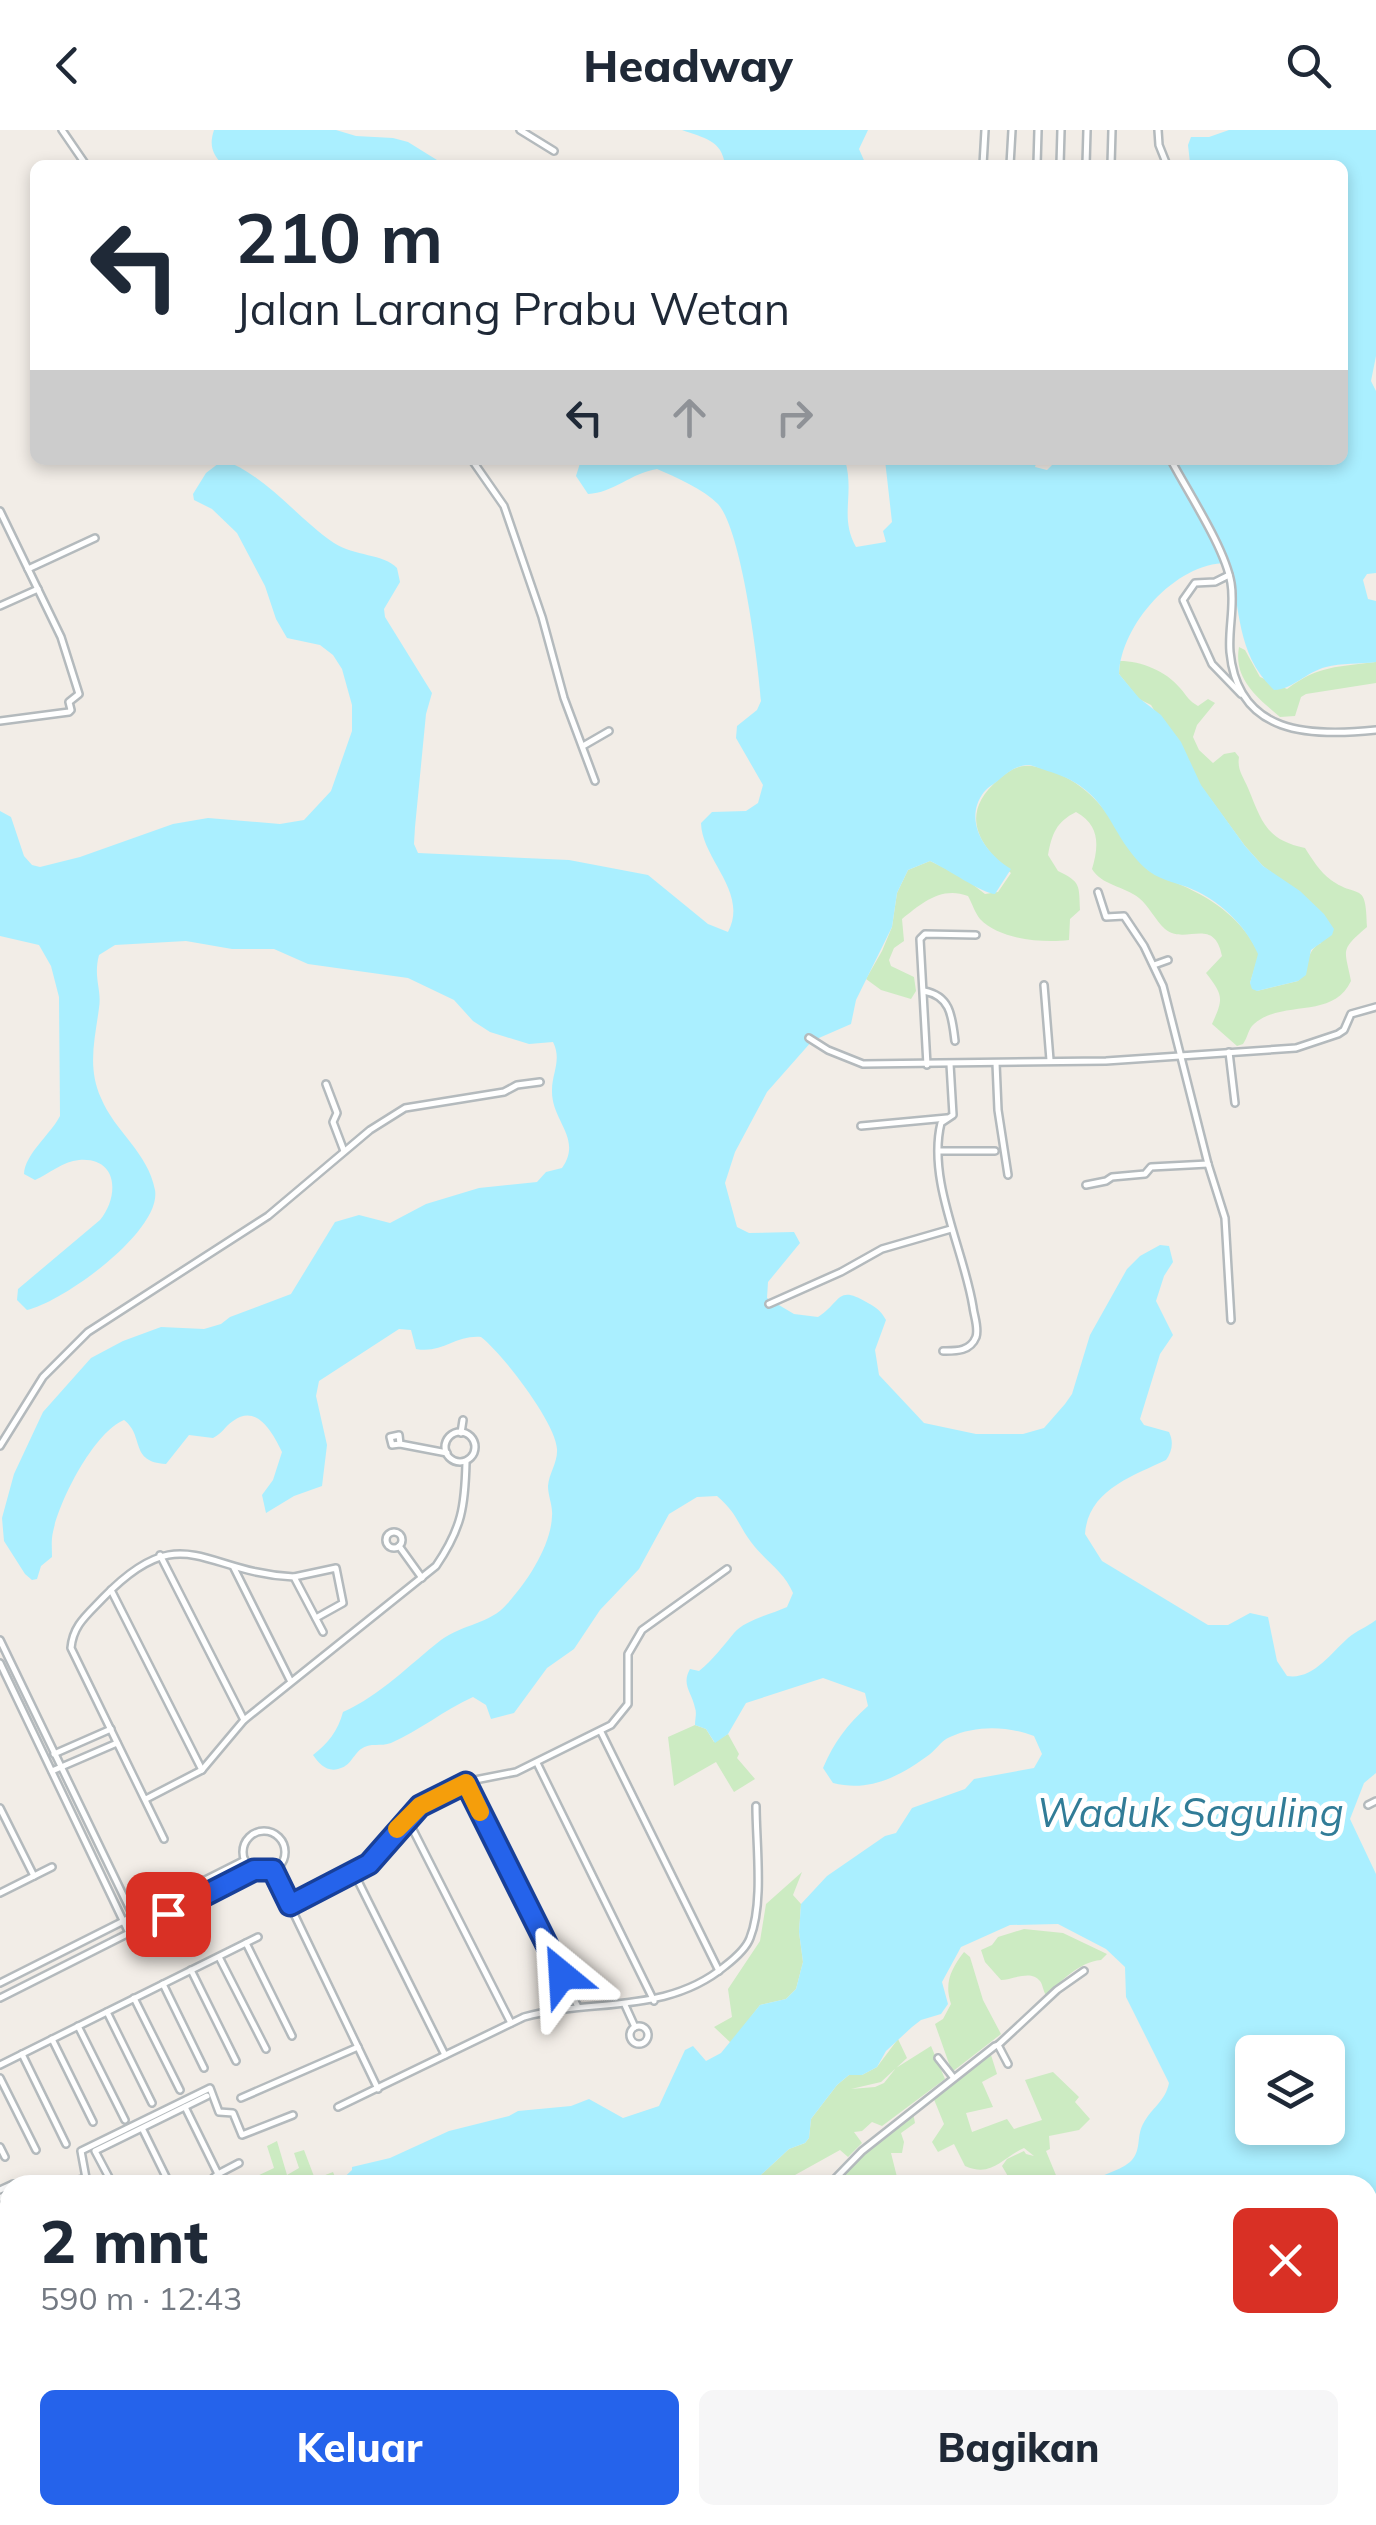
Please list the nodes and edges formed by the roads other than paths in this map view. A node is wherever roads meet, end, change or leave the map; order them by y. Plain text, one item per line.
1 (62, 130) edge
2 (520, 130) edge
3 (985, 130) edge
4 (1012, 130) edge
5 (1038, 130) edge
6 (1061, 130) edge
7 (1087, 130) edge
8 (1112, 130) edge
9 (1158, 130) edge
10 (554, 152) dead end
11 (83, 160) edge
12 (983, 160) edge
13 (1010, 160) edge
14 (1036, 160) edge
15 (1060, 160) edge
16 (1086, 160) edge
17 (1111, 160) edge
18 (1165, 160) edge
19 (475, 465) edge
20 (1174, 465) edge
21 (0, 511) edge
22 (96, 538) dead end
23 (28, 569) junction
24 (1229, 575) junction
25 (38, 589) junction
26 (0, 606) edge
27 (1244, 696) junction
28 (0, 721) edge
29 (1376, 730) edge
30 (609, 731) dead end
31 (583, 746) junction
32 (595, 782) dead end
33 (1098, 892) dead end
34 (976, 935) dead end
35 (1168, 960) dead end
36 (1154, 964) junction
37 (1044, 985) dead end
38 (924, 991) junction
39 (1376, 1008) edge
40 (809, 1038) dead end
41 (955, 1041) dead end
42 (1229, 1052) junction
43 (1178, 1054) junction
44 (1050, 1060) junction
45 (996, 1063) junction
46 (950, 1064) junction
47 (927, 1065) junction
48 (540, 1082) dead end
49 (326, 1084) dead end
50 (1235, 1104) dead end
51 (950, 1118) junction
52 (861, 1126) dead end
53 (939, 1150) junction
54 (995, 1150) dead end
55 (344, 1151) junction
56 (1208, 1164) junction
57 (1008, 1175) dead end
58 (1086, 1185) dead end
59 (952, 1228) junction
60 (770, 1304) dead end
61 (1231, 1320) dead end
62 (942, 1351) dead end
63 (463, 1420) dead end
64 (462, 1433) junction
65 (400, 1444) dead end
66 (0, 1446) edge
67 (447, 1453) junction
68 (466, 1462) junction
69 (399, 1546) dead end
70 (160, 1555) junction
71 (234, 1568) junction
72 (727, 1568) dead end
73 (294, 1577) junction
74 (422, 1578) junction
75 (111, 1590) junction
76 (316, 1618) junction
77 (322, 1632) dead end
78 (0, 1640) edge
79 (9, 1659) junction
80 (0, 1663) edge
81 (14, 1667) junction
82 (2, 1672) edge
83 (290, 1680) junction
84 (244, 1720) junction
85 (111, 1729) junction
86 (601, 1732) junction
87 (117, 1743) junction
88 (55, 1754) junction
89 (46, 1758) junction
90 (537, 1763) junction
91 (62, 1768) junction
92 (202, 1770) junction
93 (52, 1772) junction
94 (466, 1783) junction
95 (146, 1799) junction
96 (1376, 1801) edge
97 (1368, 1805) dead end
98 (756, 1806) dead end
99 (0, 1808) edge
100 (406, 1818) junction
101 (164, 1839) dead end
102 (245, 1860) junction
103 (52, 1867) dead end
104 (254, 1870) junction
105 (273, 1870) junction
106 (354, 1874) junction
107 (34, 1876) junction
108 (0, 1892) edge
109 (290, 1905) junction
110 (133, 1916) junction
111 (124, 1921) junction
112 (139, 1928) junction
113 (129, 1933) junction
114 (258, 1937) dead end
115 (246, 1943) junction
116 (218, 1957) junction
117 (191, 1970) junction
118 (719, 1971) junction
119 (1084, 1972) dead end
120 (0, 1983) edge
121 (163, 1984) junction
122 (0, 1998) edge
123 (134, 1998) junction
124 (654, 2001) junction
125 (625, 2005) junction
126 (578, 2007) junction
127 (107, 2012) junction
128 (511, 2024) junction
129 (78, 2026) junction
130 (635, 2028) dead end
131 (292, 2036) dead end
132 (52, 2039) junction
133 (998, 2045) junction
134 (358, 2047) junction
135 (266, 2050) dead end
136 (22, 2054) junction
137 (445, 2056) junction
138 (938, 2058) dead end
139 (236, 2062) dead end
140 (1008, 2064) dead end
141 (0, 2065) edge
142 (204, 2068) dead end
143 (0, 2078) edge
144 (953, 2078) junction
145 (378, 2089) junction
146 (180, 2090) dead end
147 (207, 2096) dead end
148 (241, 2098) dead end
149 (152, 2104) dead end
150 (185, 2107) junction
151 (338, 2107) dead end
152 (293, 2116) dead end
153 (125, 2120) dead end
154 (93, 2122) dead end
155 (142, 2129) junction
156 (66, 2144) dead end
157 (0, 2147) edge
158 (36, 2150) dead end
159 (5, 2157) dead end
160 (239, 2164) dead end
161 (218, 2174) joint
162 (85, 2175) edge
163 (107, 2175) edge
164 (165, 2175) edge
165 (839, 2175) edge

1 - 11 street
2 - 10 street
3 - 12 street
4 - 13 street
5 - 14 street
6 - 15 street
7 - 16 street
8 - 17 street
9 - 18 street
19 - 31 street
20 - 24 street
21 - 23 street
22 - 23 street
23 - 25 street
24 - 27 street
24 - 27 street
25 - 26 street
25 - 28 street
27 - 29 street
30 - 31 street
31 - 32 street
33 - 36 street
34 - 38 street
35 - 36 street
36 - 43 street
37 - 44 street
38 - 41 street
38 - 47 street
39 - 42 street
40 - 47 street
42 - 43 street
42 - 50 street
43 - 44 street
43 - 56 street
44 - 45 street
45 - 46 street
45 - 57 street
46 - 47 street
46 - 51 street
48 - 55 street
49 - 55 street
51 - 52 street
51 - 53 street
53 - 54 street
53 - 59 street
55 - 66 street
56 - 58 street
56 - 61 street
59 - 60 street
59 - 62 street
63 - 64 street
64 - 67 street
64 - 68 street
65 - 67 street
67 - 68 street
68 - 74 street
69 - 74 street
70 - 71 street
70 - 75 street
70 - 84 street
71 - 73 street
71 - 83 street
72 - 86 street
73 - 76 street
73 - 76 street
74 - 83 street
75 - 85 street
75 - 92 street
76 - 77 street
78 - 79 street
79 - 80 street
79 - 81 street
80 - 82 street
81 - 82 street
81 - 88 street
82 - 89 street
83 - 84 street
84 - 92 street
85 - 87 street
85 - 88 street
86 - 90 street
86 - 118 street
87 - 91 street
87 - 95 street
88 - 89 street
88 - 91 street
89 - 93 street
90 - 94 street
90 - 124 street
91 - 93 street
91 - 110 street
92 - 95 street
93 - 111 street
94 - 100 street
94 - 126 street
95 - 101 street
96 - 97 street
98 - 118 street
99 - 107 street
100 - 106 street
100 - 128 street
102 - 104 street
102 - 105 street
102 - 110 street
103 - 107 street
104 - 105 street
104 - 112 street
105 - 109 street
106 - 109 street
106 - 137 street
107 - 108 street
109 - 134 street
110 - 111 street
110 - 112 street
111 - 113 street
111 - 120 street
112 - 113 street
113 - 122 street
114 - 115 street
115 - 116 street
115 - 131 street
116 - 117 street
116 - 135 street
117 - 121 street
117 - 139 street
118 - 124 street
119 - 133 street
121 - 123 street
121 - 142 street
123 - 127 street
123 - 146 street
124 - 125 street
125 - 126 street
125 - 130 street
126 - 128 street
127 - 129 street
127 - 149 street
128 - 137 street
129 - 132 street
129 - 153 street
132 - 136 street
132 - 154 street
133 - 140 street
133 - 144 street
134 - 145 street
134 - 148 street
136 - 141 street
136 - 156 street
137 - 145 street
138 - 144 street
143 - 158 street
144 - 165 street
145 - 151 street
147 - 150 street
150 - 155 street
150 - 161 street
152 - 162 street
155 - 163 street
155 - 164 street
157 - 159 street
160 - 161 street

